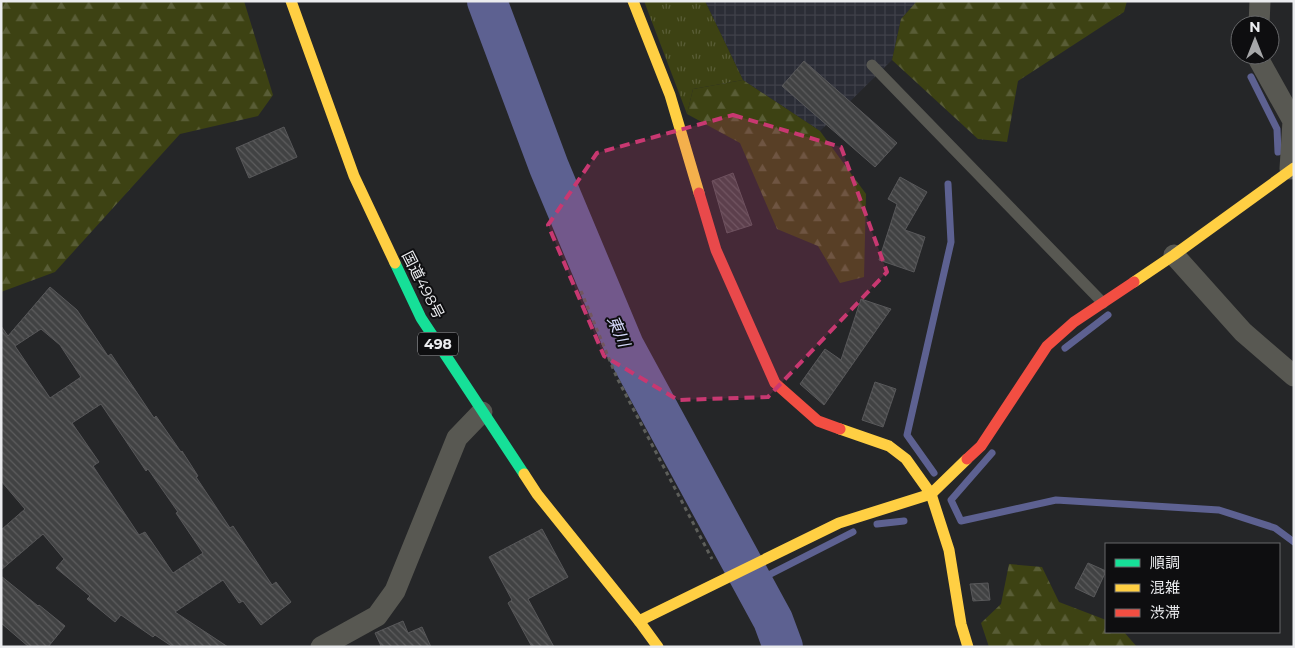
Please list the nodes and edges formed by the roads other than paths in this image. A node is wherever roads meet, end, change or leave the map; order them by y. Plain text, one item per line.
1 (291, 1) edge
2 (633, 1) edge
3 (1260, 1) edge
4 (1259, 15) edge
5 (872, 64) dead end
6 (1261, 65) edge
7 (1292, 168) edge
8 (1174, 255) junction
9 (1103, 302) junction
10 (1294, 376) edge
11 (482, 412) junction
12 (931, 494) junction
13 (639, 621) junction
14 (321, 647) edge
15 (658, 647) edge
16 (968, 647) edge

1 - 11 main road, 国道498号 / 498
2 - 12 main road
3 - 4 street
5 - 9 lane
6 - 7 street
7 - 8 main road
8 - 9 main road
8 - 10 street
9 - 12 main road
11 - 13 main road, 国道498号 / 498
11 - 14 street
12 - 13 main road
12 - 16 main road
13 - 15 main road, 国道498号 / 498

